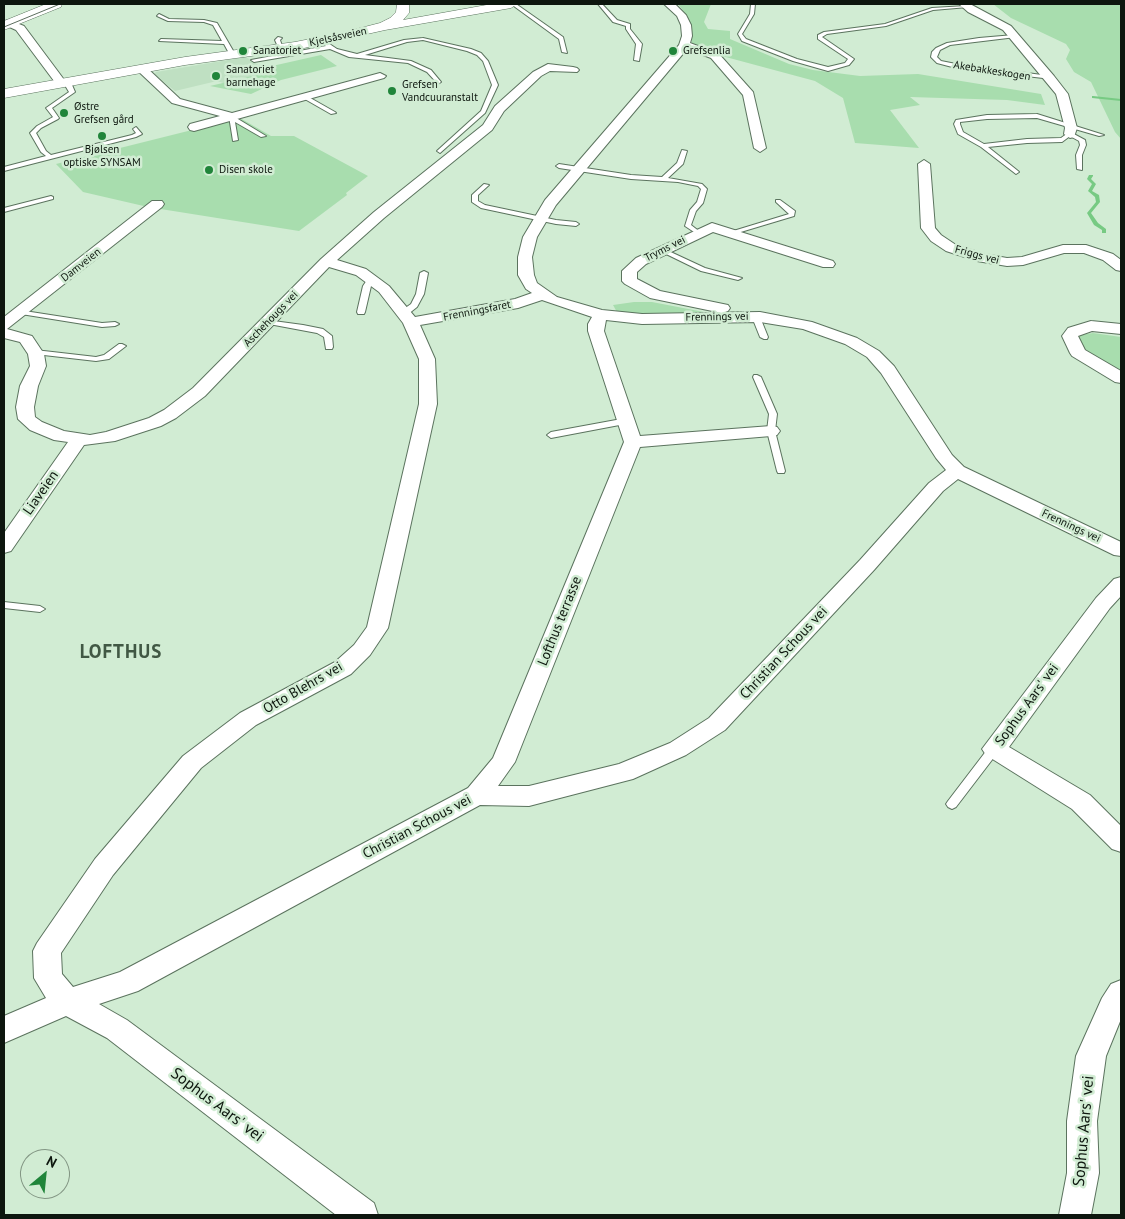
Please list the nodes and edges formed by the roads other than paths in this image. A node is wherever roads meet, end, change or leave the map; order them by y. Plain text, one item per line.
1 (56, 4) edge
2 (403, 4) edge
3 (512, 4) edge
4 (600, 4) edge
5 (669, 4) edge
6 (753, 4) edge
7 (965, 5) edge
8 (159, 14) dead end
9 (7, 24) edge
10 (384, 26) junction
11 (1014, 36) junction
12 (161, 40) dead end
13 (326, 44) junction
14 (684, 45) junction
15 (228, 49) junction
16 (565, 52) dead end
17 (357, 56) junction
18 (254, 60) dead end
19 (638, 60) dead end
20 (142, 69) junction
21 (573, 70) dead end
22 (380, 76) dead end
23 (1050, 78) junction
24 (63, 82) junction
25 (438, 82) dead end
26 (4, 94) edge
27 (305, 97) junction
28 (333, 113) dead end
29 (231, 117) junction
30 (194, 128) dead end
31 (136, 129) dead end
32 (1071, 131) junction
33 (1101, 135) dead end
34 (264, 136) dead end
35 (235, 140) dead end
36 (983, 146) junction
37 (760, 148) dead end
38 (440, 151) dead end
39 (684, 151) dead end
40 (50, 157) junction
41 (924, 164) dead end
42 (559, 166) dead end
43 (580, 168) junction
44 (4, 169) edge
45 (1080, 170) dead end
46 (1016, 172) dead end
47 (664, 178) junction
48 (486, 185) dead end
49 (51, 198) dead end
50 (778, 201) dead end
51 (158, 204) dead end
52 (4, 210) edge
53 (540, 219) junction
54 (576, 224) dead end
55 (697, 232) junction
56 (732, 233) junction
57 (662, 250) junction
58 (326, 262) junction
59 (828, 264) dead end
60 (1121, 267) edge
61 (424, 273) dead end
62 (738, 278) dead end
63 (372, 279) junction
64 (542, 294) junction
65 (21, 312) junction
66 (360, 312) dead end
67 (601, 315) junction
68 (750, 317) junction
69 (408, 318) junction
70 (269, 322) junction
71 (116, 324) dead end
72 (4, 325) edge
73 (1121, 329) edge
74 (4, 333) edge
75 (764, 337) dead end
76 (122, 346) dead end
77 (329, 347) dead end
78 (35, 352) junction
79 (757, 377) dead end
80 (1121, 378) edge
81 (627, 420) junction
82 (771, 431) junction
83 (551, 435) dead end
84 (79, 439) junction
85 (633, 442) junction
86 (780, 471) dead end
87 (957, 471) junction
88 (4, 548) edge
89 (1121, 550) edge
90 (1121, 584) edge
91 (4, 605) edge
92 (40, 609) dead end
93 (994, 748) junction
94 (477, 795) junction
95 (952, 804) dead end
96 (1121, 842) edge
97 (1121, 993) edge
98 (67, 1002) junction
99 (4, 1030) edge
100 (362, 1215) edge
101 (1075, 1215) edge

1 - 9 street
2 - 10 street, Kjelsåsveien
3 - 10 street
3 - 16 lane
4 - 19 lane
5 - 14 street
6 - 7 lane, Akebakkeskogen
7 - 11 street, Akebakkeskogen
8 - 15 lane
9 - 24 street
10 - 13 street, Kjelsåsveien
11 - 23 street, Akebakkeskogen
11 - 23 lane, Akebakkeskogen
12 - 15 lane
13 - 15 street, Kjelsåsveien
13 - 17 lane
13 - 18 lane
14 - 37 street
14 - 43 street, Frennings vei
15 - 20 street, Kjelsåsveien
17 - 25 lane
17 - 38 lane
20 - 24 street, Kjelsåsveien
20 - 29 street
21 - 58 street, Aschehougs vei
22 - 27 street
23 - 32 street, Akebakkeskogen
24 - 26 street, Kjelsåsveien
24 - 40 lane
27 - 28 lane
27 - 29 street
29 - 30 street
29 - 34 lane
29 - 35 lane
31 - 40 lane
32 - 33 lane
32 - 36 lane
32 - 36 lane
32 - 45 lane
36 - 46 lane
39 - 47 lane
40 - 44 lane
41 - 60 street, Friggs vei
42 - 43 lane
43 - 47 lane
43 - 53 street, Frennings vei
47 - 55 lane
48 - 53 lane
49 - 52 lane
50 - 56 lane
51 - 65 street, Damveien
53 - 54 lane
53 - 64 street, Frennings vei
55 - 56 street, Tryms vei
55 - 57 street, Tryms vei
56 - 59 street, Tryms vei
57 - 62 lane
57 - 68 street, Tryms vei
58 - 63 street, Otto Blehrs vei
58 - 70 street, Aschehougs vei
61 - 69 lane
63 - 66 lane
63 - 69 street, Otto Blehrs vei
64 - 67 street, Frennings vei
64 - 69 street, Frenningsfaret
65 - 71 lane
65 - 72 street, Damveien
67 - 68 street, Frennings vei
67 - 81 street
68 - 75 lane
68 - 87 street, Frennings vei
69 - 98 street, Otto Blehrs vei
70 - 77 lane
70 - 84 street, Aschehougs vei
73 - 80 street
74 - 78 street
76 - 78 lane
78 - 84 street, Aschehougs vei
79 - 82 lane
81 - 83 lane
81 - 85 street
82 - 85 street
82 - 86 lane
84 - 88 street, Liaveien
85 - 94 street, Lofthus terrasse
87 - 89 street, Frennings vei
87 - 94 street, Christian Schous vei
90 - 93 street, Sophus Aars' vei
91 - 92 lane
93 - 95 lane
93 - 96 street, Sophus Aars' vei
94 - 98 street, Christian Schous vei
97 - 101 street, Sophus Aars' vei
98 - 99 street, Christian Schous vei
98 - 100 street, Sophus Aars' vei

